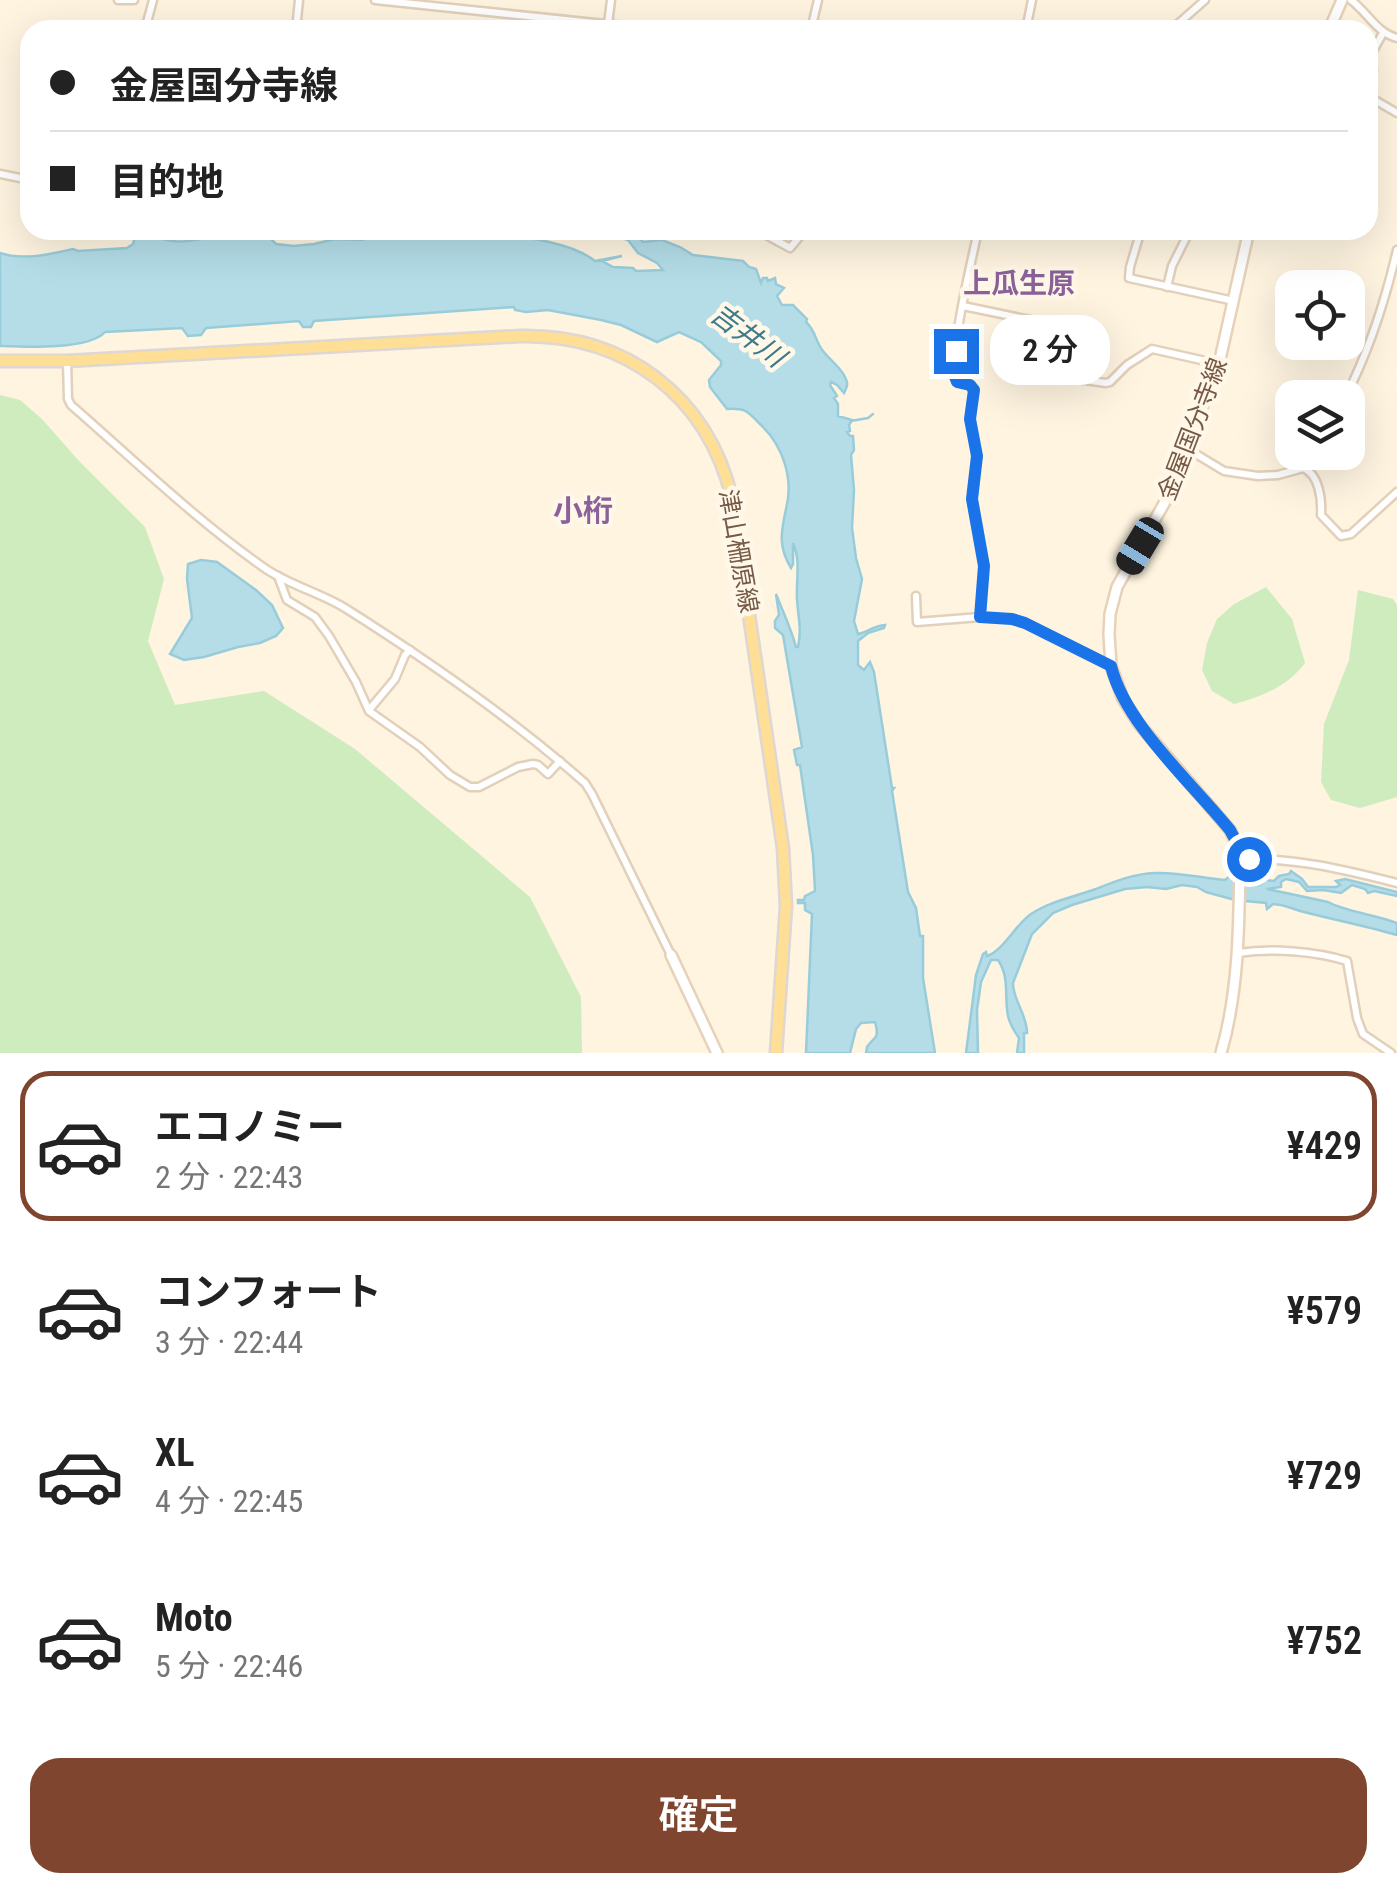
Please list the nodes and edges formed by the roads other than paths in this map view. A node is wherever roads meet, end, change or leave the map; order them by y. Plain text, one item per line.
1 (118, 0) edge
2 (134, 0) edge
3 (375, 0) edge
4 (1205, 0) edge
5 (1351, 0) edge
6 (569, 20) edge
7 (1182, 20) edge
8 (1372, 20) edge
9 (1378, 27) edge
10 (1383, 33) junction
11 (1397, 38) edge
12 (1378, 43) edge
13 (775, 240) edge
14 (797, 240) edge
15 (976, 240) edge
16 (1139, 240) edge
17 (1185, 240) edge
18 (1248, 240) edge
19 (1397, 250) edge
20 (1395, 264) edge
21 (1167, 286) junction
22 (1234, 301) junction
23 (963, 306) junction
24 (0, 361) edge
25 (68, 362) junction
26 (1219, 364) junction
27 (1354, 380) edge
28 (1186, 448) junction
29 (1295, 470) edge
30 (1309, 470) edge
31 (1397, 492) edge
32 (278, 576) junction
33 (916, 596) dead end
34 (980, 617) junction
35 (410, 650) junction
36 (1111, 666) junction
37 (368, 711) junction
38 (560, 762) junction
39 (1240, 862) junction
40 (1397, 883) edge
41 (1238, 953) junction
42 (672, 955) joint
43 (718, 1053) edge
44 (776, 1053) edge
45 (1221, 1053) edge
46 (1390, 1053) edge

1 - 2 street
3 - 6 street
4 - 7 street
5 - 8 street
9 - 10 street
10 - 11 street
10 - 12 street
13 - 14 street
15 - 23 street
16 - 21 street
17 - 21 street
18 - 22 main road, 金屋国分寺線
19 - 20 street
20 - 27 street
21 - 22 street
22 - 26 main road, 金屋国分寺線
23 - 26 street
23 - 34 street
24 - 25 main road, 津山柵原線
25 - 32 street
25 - 44 main road, 津山柵原線
26 - 28 main road, 金屋国分寺線
28 - 29 street
28 - 36 main road, 金屋国分寺線
30 - 31 street
32 - 35 street
32 - 37 street
33 - 34 street
34 - 36 street
35 - 37 street
35 - 38 street
36 - 39 main road, 金屋国分寺線
37 - 38 street
38 - 42 street
39 - 40 street
39 - 41 main road, 金屋国分寺線
41 - 45 main road, 金屋国分寺線
41 - 46 street
42 - 43 main road

